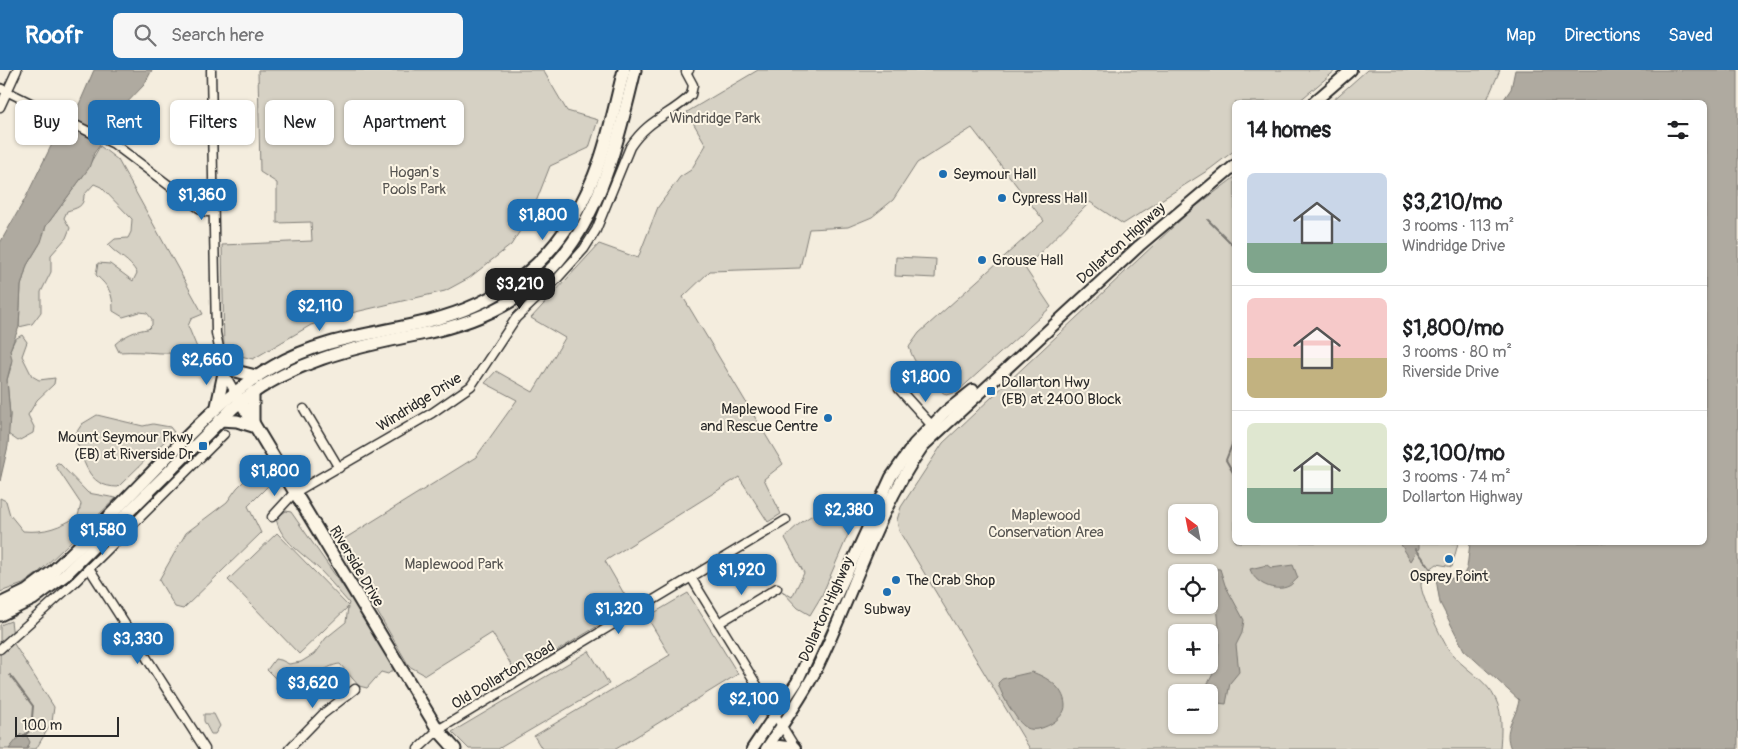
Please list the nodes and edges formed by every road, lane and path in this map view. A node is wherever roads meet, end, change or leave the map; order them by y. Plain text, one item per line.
1 (17, 70) edge
2 (211, 70) edge
3 (624, 70) edge
4 (635, 70) edge
5 (1351, 70) edge
6 (686, 71) edge
7 (4, 90) edge
8 (1316, 100) edge
9 (0, 107) edge
10 (1232, 167) edge
11 (213, 211) junction
12 (223, 370) junction
13 (256, 376) junction
14 (899, 389) dead end
15 (253, 392) junction
16 (237, 397) junction
17 (217, 406) junction
18 (304, 409) dead end
19 (220, 420) junction
20 (253, 426) junction
21 (934, 428) junction
22 (224, 434) dead end
23 (338, 468) junction
24 (294, 493) junction
25 (272, 517) dead end
26 (786, 520) dead end
27 (89, 568) junction
28 (692, 579) junction
29 (777, 588) dead end
30 (0, 604) edge
31 (0, 615) edge
32 (719, 623) junction
33 (0, 649) edge
34 (793, 688) junction
35 (355, 689) dead end
36 (762, 694) junction
37 (776, 716) junction
38 (782, 726) junction
39 (438, 730) junction
40 (205, 749) edge
41 (289, 749) edge
42 (418, 749) edge
43 (455, 749) edge
44 (752, 749) edge
45 (767, 749) edge
46 (795, 749) edge

1 - 7 street
2 - 11 street, Riverside Drive
3 - 13 main road
4 - 15 main road
5 - 8 street
6 - 23 street, Windridge Drive
7 - 9 street
7 - 11 street
10 - 21 street, Dollarton Highway
11 - 12 street, Riverside Drive
12 - 13 main road
12 - 16 street, Riverside Drive
12 - 17 main road
13 - 16 main road
14 - 21 street
15 - 16 main road
15 - 20 main road
16 - 17 main road
16 - 19 main road
16 - 20 main road, Riverside Drive
17 - 30 main road
18 - 23 street
19 - 20 main road
19 - 31 main road
20 - 24 main road, Riverside Drive
21 - 34 street, Dollarton Highway
21 - 38 street, Dollarton Highway
22 - 27 street
23 - 24 street, Windridge Drive
24 - 25 street, Windridge Drive
24 - 39 main road, Riverside Drive
26 - 28 street, Old Dollarton Road
27 - 33 street
27 - 40 street
28 - 32 street
28 - 39 street, Old Dollarton Road
29 - 32 street
32 - 36 street
34 - 36 street
34 - 37 street, Dollarton Highway
35 - 41 street
36 - 37 street
37 - 38 street
37 - 44 street, Dollarton Highway
38 - 45 street, Dollarton Highway
38 - 46 street
39 - 42 street, Old Dollarton Road
39 - 43 main road, Riverside Drive
45 - 46 street

